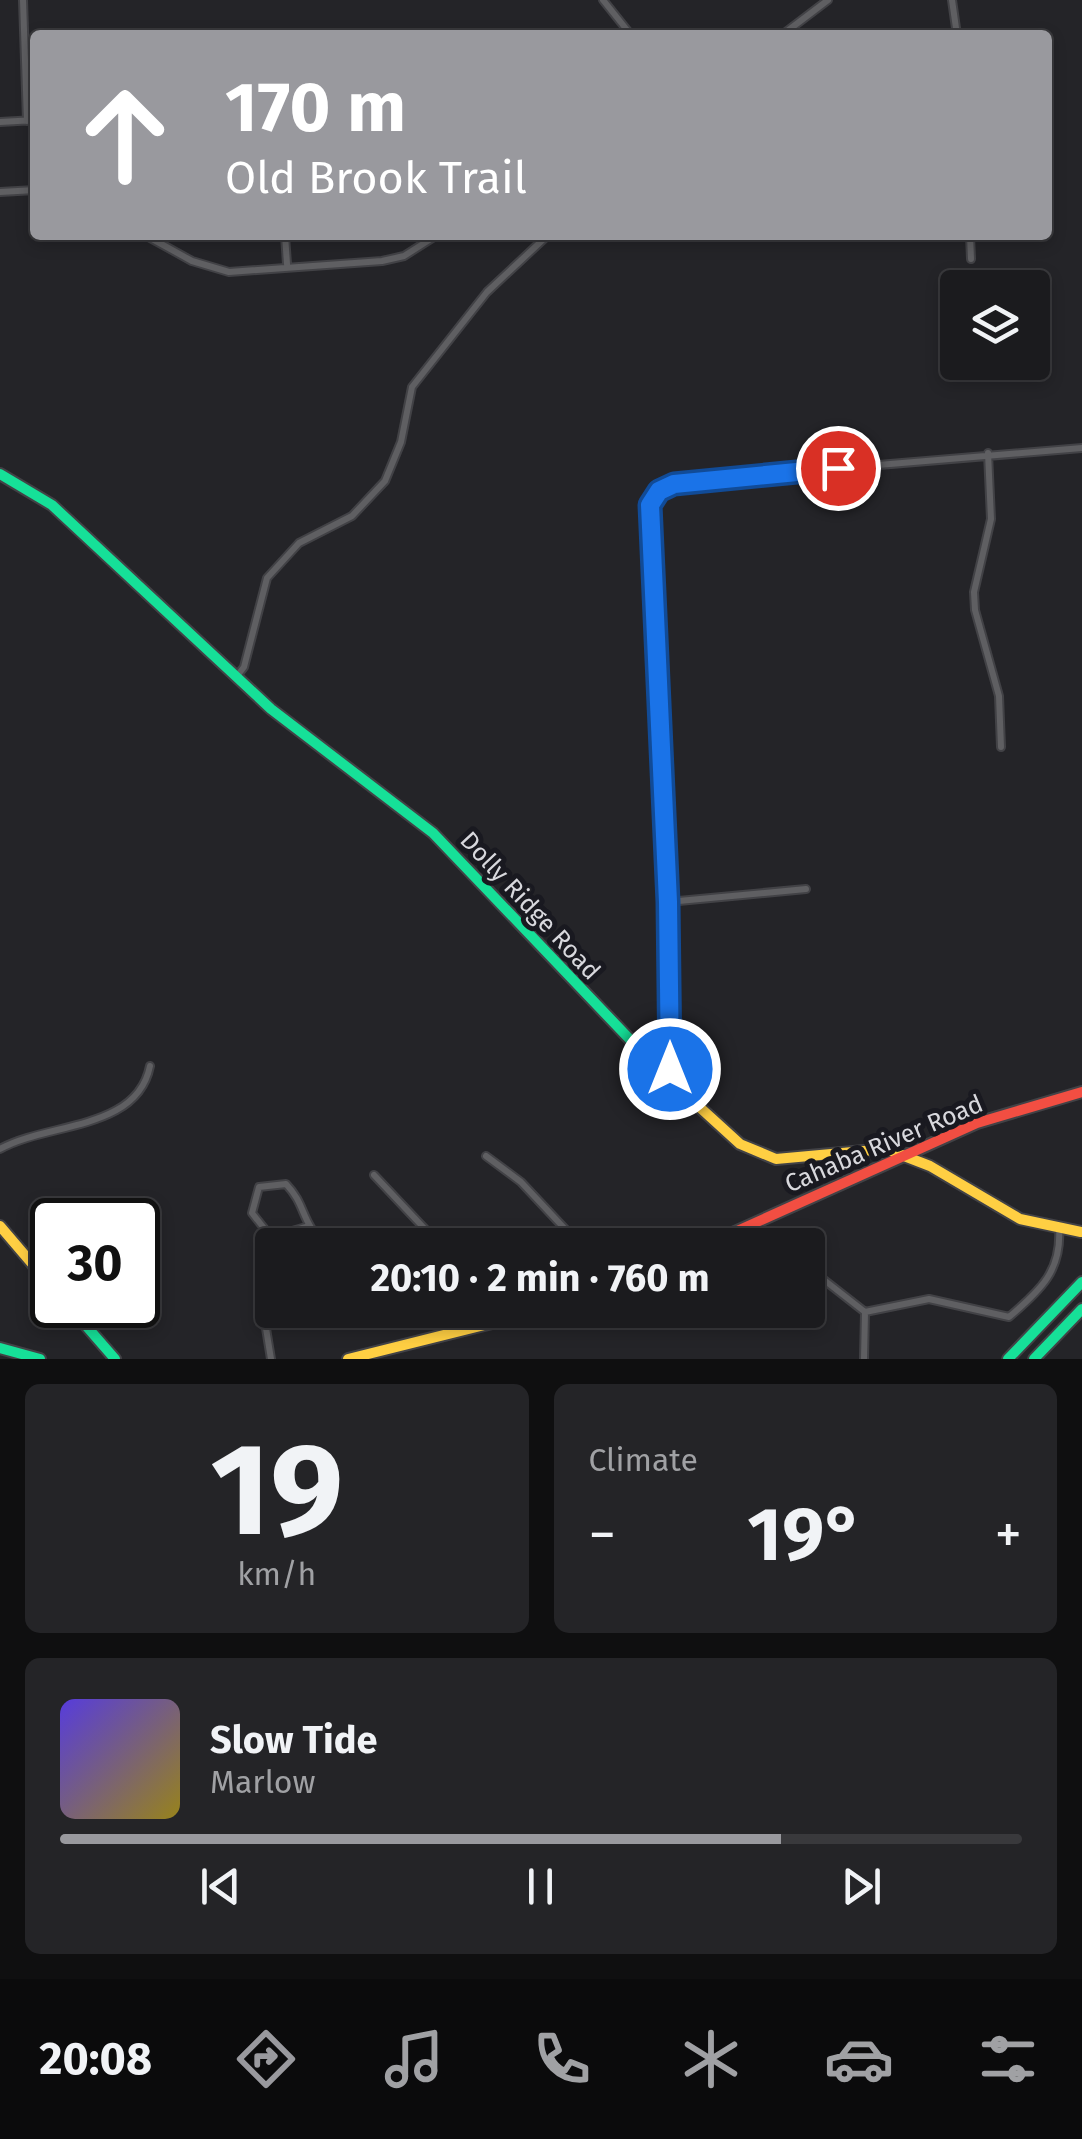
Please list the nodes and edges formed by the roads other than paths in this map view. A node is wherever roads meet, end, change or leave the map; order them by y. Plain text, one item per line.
1 (22, 0) edge
2 (603, 0) edge
3 (828, 0) edge
4 (952, 0) edge
5 (627, 30) edge
6 (789, 30) edge
7 (955, 30) edge
8 (30, 108) edge
9 (30, 121) edge
10 (0, 122) edge
11 (30, 190) edge
12 (0, 192) edge
13 (155, 240) edge
14 (285, 240) edge
15 (429, 240) edge
16 (543, 240) edge
17 (970, 240) edge
18 (971, 259) dead end
19 (287, 264) junction
20 (1082, 448) edge
21 (988, 453) junction
22 (0, 474) edge
23 (237, 676) junction
24 (1001, 747) dead end
25 (806, 889) dead end
26 (668, 902) junction
27 (150, 1066) dead end
28 (666, 1075) junction
29 (1082, 1092) edge
30 (0, 1149) edge
31 (904, 1154) junction
32 (486, 1156) dead end
33 (374, 1175) dead end
34 (0, 1226) edge
35 (306, 1227) joint
36 (264, 1228) edge
37 (302, 1228) edge
38 (424, 1228) edge
39 (564, 1228) edge
40 (743, 1228) edge
41 (1059, 1228) junction
42 (1081, 1232) edge
43 (30, 1261) edge
44 (825, 1280) edge
45 (1082, 1282) edge
46 (1082, 1309) edge
47 (865, 1312) junction
48 (88, 1328) edge
49 (266, 1328) edge
50 (457, 1328) edge
51 (0, 1348) edge
52 (40, 1359) edge
53 (115, 1359) edge
54 (271, 1359) edge
55 (348, 1359) edge
56 (864, 1359) edge
57 (1008, 1359) edge
58 (1034, 1359) edge

1 - 8 street
2 - 5 street
3 - 6 street
4 - 7 street
9 - 10 street
11 - 12 street
13 - 19 street
14 - 19 street
15 - 19 street
16 - 23 street
17 - 18 street
20 - 21 street
21 - 24 street
21 - 26 street
22 - 23 main road, Dolly Ridge Road
23 - 28 main road, Dolly Ridge Road
25 - 26 street
26 - 28 street
27 - 30 street
28 - 31 main road, Dolly Ridge Road
29 - 31 main road, Cahaba River Road
31 - 40 main road, Cahaba River Road
31 - 41 main road, Dolly Ridge Road
32 - 39 street
33 - 38 street
34 - 43 main road
35 - 36 street
35 - 37 street
41 - 42 main road, Dolly Ridge Road
41 - 47 street
44 - 47 street
45 - 57 main road
46 - 58 main road
47 - 56 street
48 - 53 main road
49 - 54 street
50 - 55 main road
51 - 52 main road

